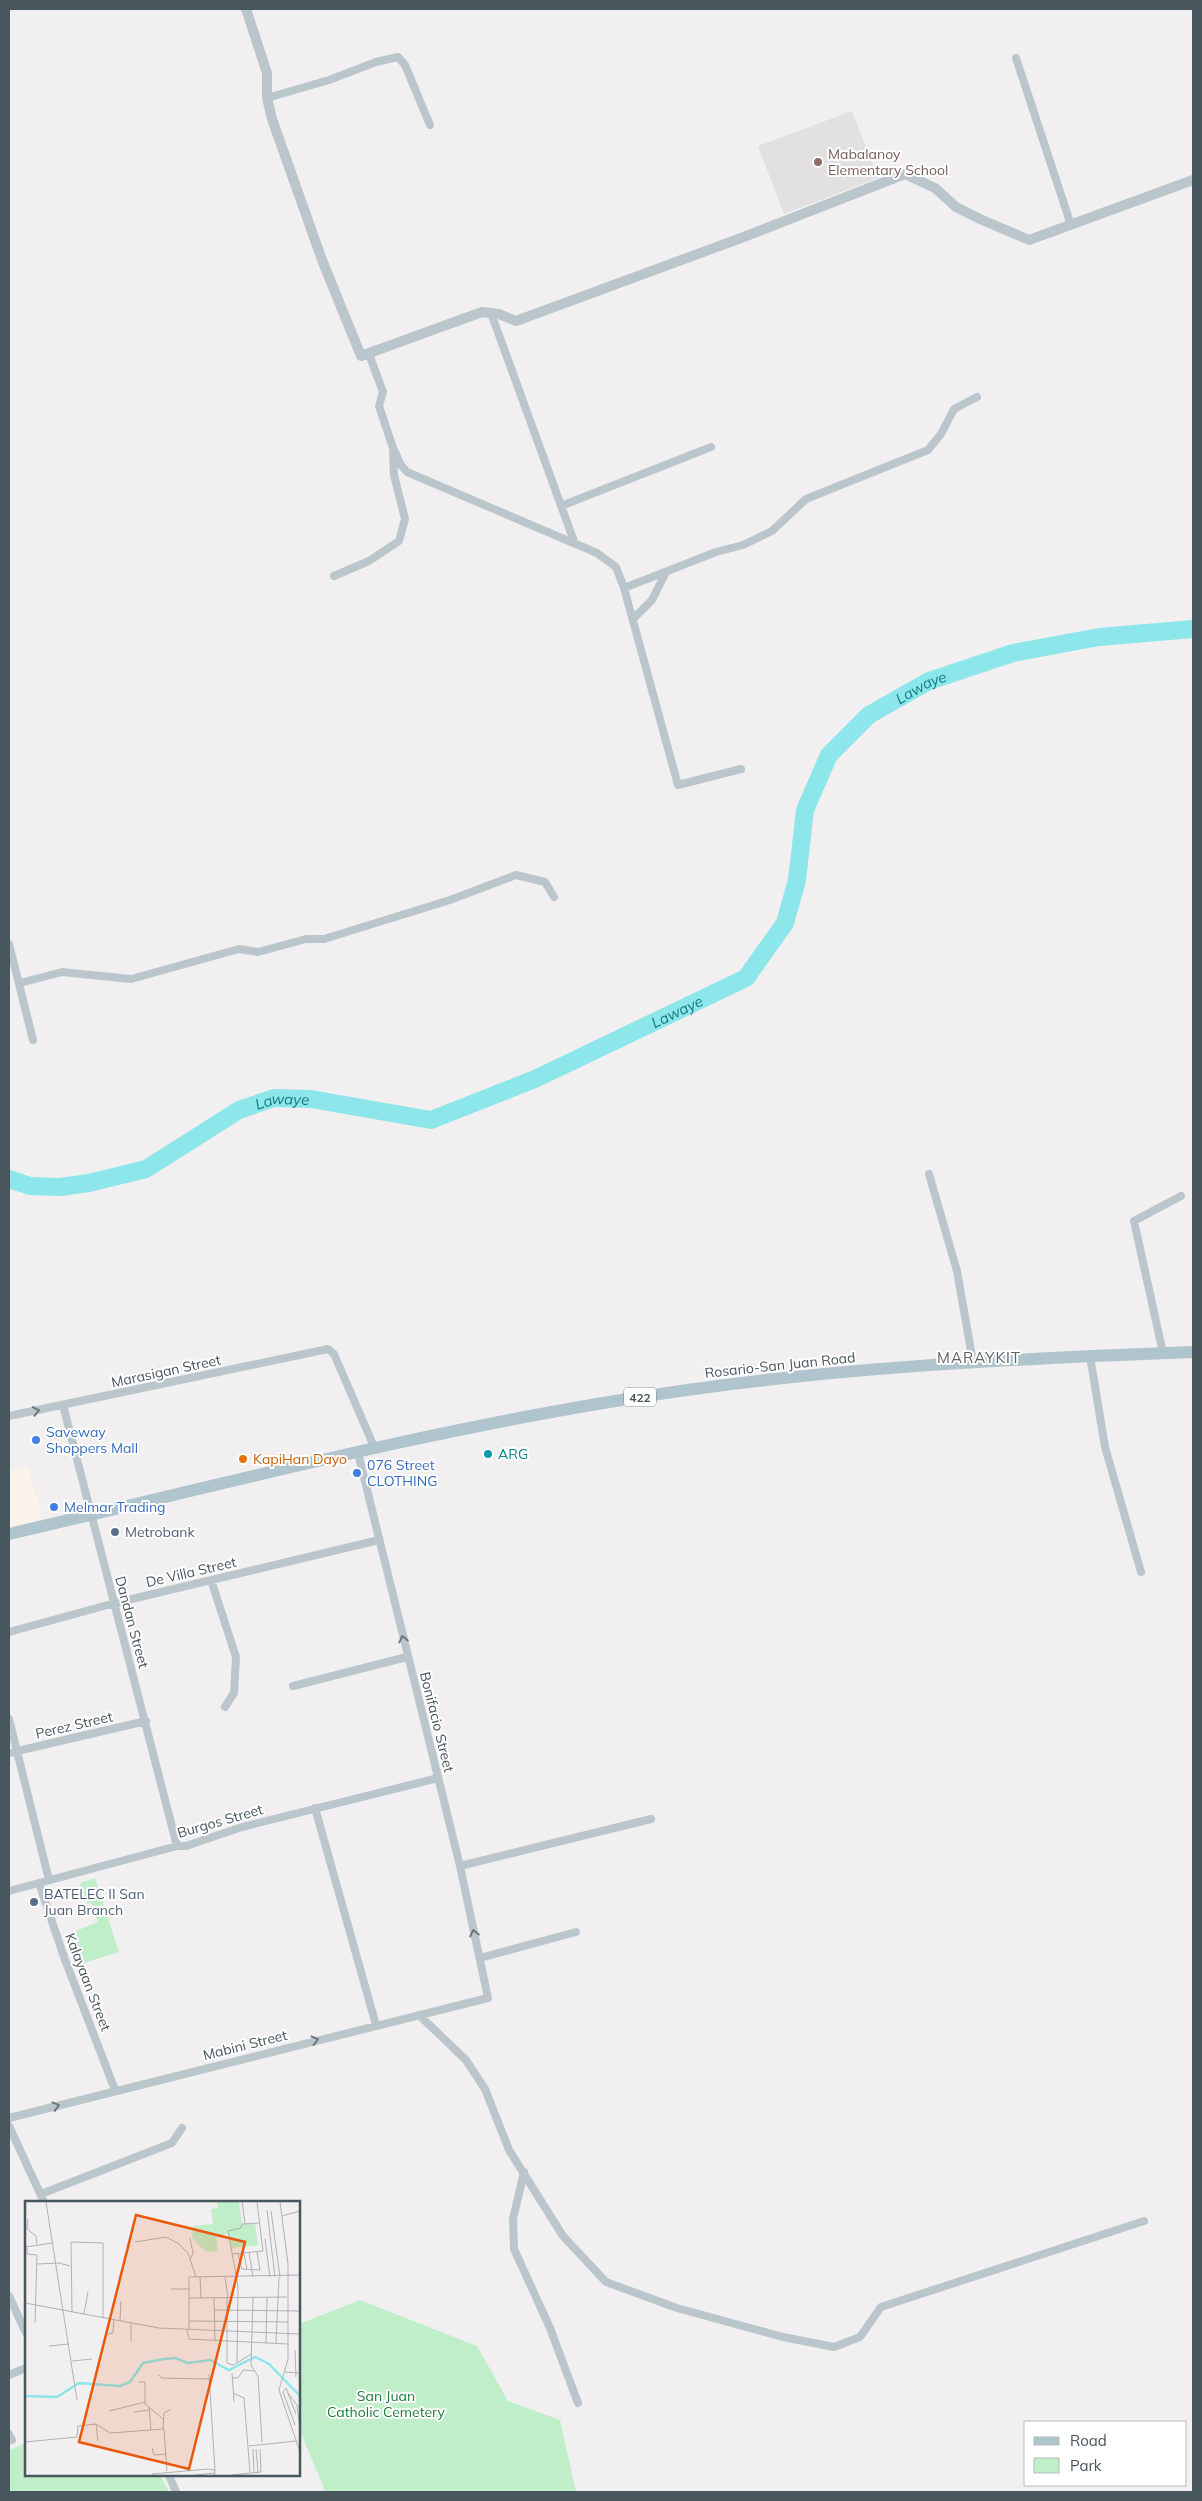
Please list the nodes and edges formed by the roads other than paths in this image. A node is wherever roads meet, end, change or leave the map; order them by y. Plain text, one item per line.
1 (246, 9) edge
2 (1016, 58) dead end
3 (268, 98) junction
4 (430, 125) dead end
5 (1193, 180) edge
6 (1071, 225) junction
7 (491, 313) junction
8 (369, 354) junction
9 (977, 397) dead end
10 (393, 448) junction
11 (711, 448) dead end
12 (562, 506) junction
13 (575, 544) junction
14 (665, 574) junction
15 (334, 576) dead end
16 (624, 588) junction
17 (633, 619) junction
18 (741, 770) dead end
19 (554, 897) dead end
20 (9, 944) edge
21 (20, 983) junction
22 (33, 1040) dead end
23 (928, 1174) dead end
24 (1181, 1196) dead end
25 (1193, 1352) edge
26 (1163, 1353) junction
27 (1090, 1356) junction
28 (973, 1362) junction
29 (63, 1405) junction
30 (9, 1416) edge
31 (375, 1449) junction
32 (358, 1453) junction
33 (90, 1514) junction
34 (9, 1534) edge
35 (379, 1540) junction
36 (1141, 1572) dead end
37 (211, 1580) junction
38 (115, 1603) junction
39 (9, 1632) edge
40 (407, 1657) junction
41 (292, 1686) dead end
42 (225, 1707) dead end
43 (9, 1718) edge
44 (146, 1721) junction
45 (13, 1752) edge
46 (438, 1778) junction
47 (315, 1808) junction
48 (651, 1818) dead end
49 (177, 1846) junction
50 (460, 1866) junction
51 (49, 1880) junction
52 (39, 1883) junction
53 (9, 1891) edge
54 (576, 1932) dead end
55 (480, 1958) junction
56 (488, 1998) joint
57 (420, 2015) junction
58 (376, 2025) junction
59 (115, 2090) junction
60 (9, 2118) edge
61 (9, 2126) edge
62 (182, 2128) dead end
63 (524, 2172) junction
64 (43, 2198) edge
65 (1144, 2221) dead end
66 (9, 2296) edge
67 (25, 2331) edge
68 (25, 2368) edge
69 (9, 2375) edge
70 (578, 2403) dead end
71 (169, 2476) edge
72 (176, 2492) edge

1 - 3 street
2 - 6 street
3 - 4 street
3 - 8 street
5 - 6 street
6 - 7 street
7 - 8 street
7 - 12 street
8 - 10 street
9 - 14 street
10 - 13 street
10 - 15 street
11 - 12 street
12 - 13 street
13 - 16 street
14 - 16 street
14 - 17 street
16 - 17 street
17 - 18 street
19 - 21 street
20 - 21 street
21 - 22 street
23 - 28 street
24 - 26 street
25 - 26 main road, Rosario-San Juan Road / 422
26 - 27 main road, Rosario-San Juan Road / 422
27 - 28 main road, Rosario-San Juan Road / 422
27 - 36 street
28 - 31 main road, Rosario-San Juan Road / 422
30 -> 29 street, Marasigan Street
29 - 31 street, Marasigan Street
29 - 33 street, Dandan Street
31 - 32 main road, 422
32 - 33 main road, 422
32 - 35 street, Bonifacio Street
33 - 34 main road, 422
33 - 38 street, Dandan Street
35 - 37 street, De Villa Street
40 -> 35 street, Bonifacio Street
37 - 38 street, De Villa Street
37 - 42 street
38 - 39 street, De Villa Street
38 - 44 street, Dandan Street
40 - 41 street
40 - 46 street, Bonifacio Street
43 - 45 street
44 - 45 street, Perez Street
44 - 49 street, Dandan Street
45 - 51 street
46 - 47 street, Burgos Street
46 - 50 street, Bonifacio Street
47 - 49 street, Burgos Street
47 - 58 street
48 - 50 street
49 - 51 street, Burgos Street
55 -> 50 street, Bonifacio Street
51 - 52 street, Burgos Street
52 - 53 street, Burgos Street
52 - 59 street, Kalayaan Street
54 - 55 street
55 - 56 street, Bonifacio Street
56 - 57 street, Mabini Street
57 - 58 street, Mabini Street
57 - 63 street
59 -> 58 street, Mabini Street
60 -> 59 street, Mabini Street
61 - 64 street
62 - 64 street
63 - 65 street
63 - 70 street
66 - 67 street
68 - 69 street
71 - 72 street

